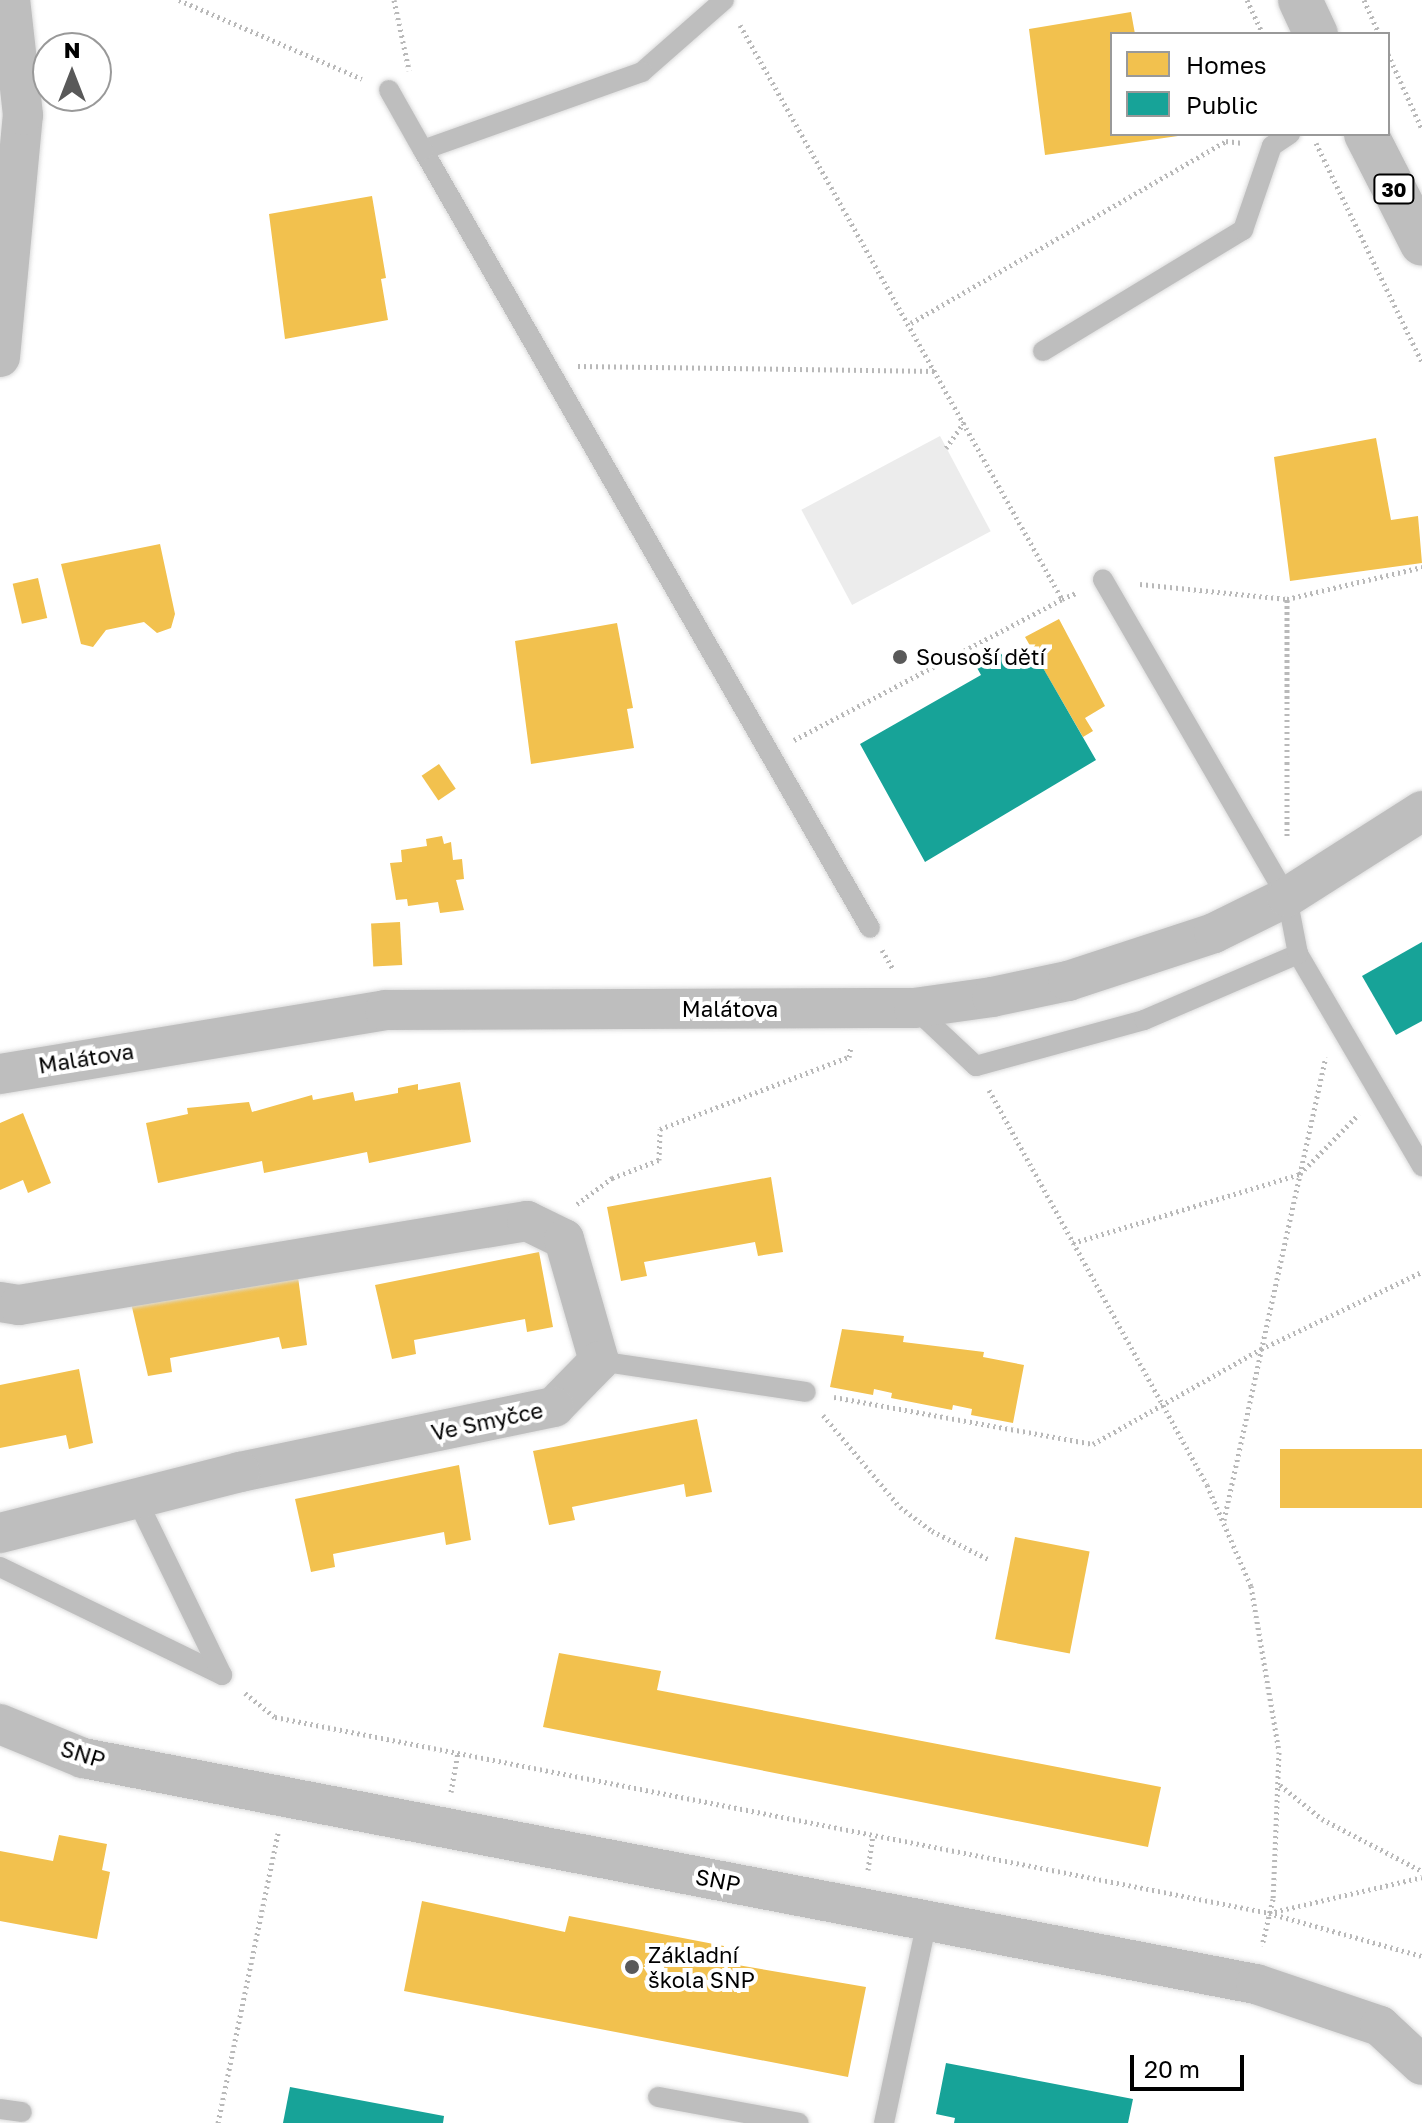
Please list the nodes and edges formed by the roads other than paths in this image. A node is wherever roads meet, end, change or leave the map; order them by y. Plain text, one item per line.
1 (10, 0) edge
2 (1300, 0) edge
3 (728, 7) edge
4 (1315, 32) edge
5 (389, 90) road end
6 (12, 116) edge
7 (1287, 136) edge
8 (1367, 136) edge
9 (423, 150) junction
10 (1422, 244) edge
11 (1043, 351) dead end
12 (0, 357) edge
13 (1103, 580) road end
14 (1422, 811) edge
15 (1287, 897) junction
16 (870, 928) dead end
17 (1298, 954) junction
18 (914, 1008) junction
19 (0, 1074) edge
20 (1422, 1166) edge
21 (0, 1302) edge
22 (599, 1361) junction
23 (806, 1392) road end
24 (136, 1498) junction
25 (0, 1533) edge
26 (0, 1567) edge
27 (0, 1724) edge
28 (927, 1920) junction
29 (1422, 2065) edge
30 (658, 2097) dead end
31 (0, 2109) edge
32 (22, 2112) dead end
33 (799, 2123) edge
34 (884, 2123) edge

1 - 6 street
2 - 4 main road
3 - 9 lane
5 - 9 lane
6 - 12 street
7 - 11 lane
8 - 10 main road, 30
9 - 16 lane
13 - 15 lane
14 - 15 street, Malátova
15 - 17 lane
15 - 18 street, Malátova
17 - 18 lane
17 - 20 lane
18 - 19 street, Malátova
21 - 22 street
22 - 23 lane
22 - 24 street, Ve Smyčce
24 - 25 street, Ve Smyčce
24 - 26 lane
27 - 28 street, SNP
28 - 29 street, SNP
28 - 34 lane
30 - 33 lane
31 - 32 lane

